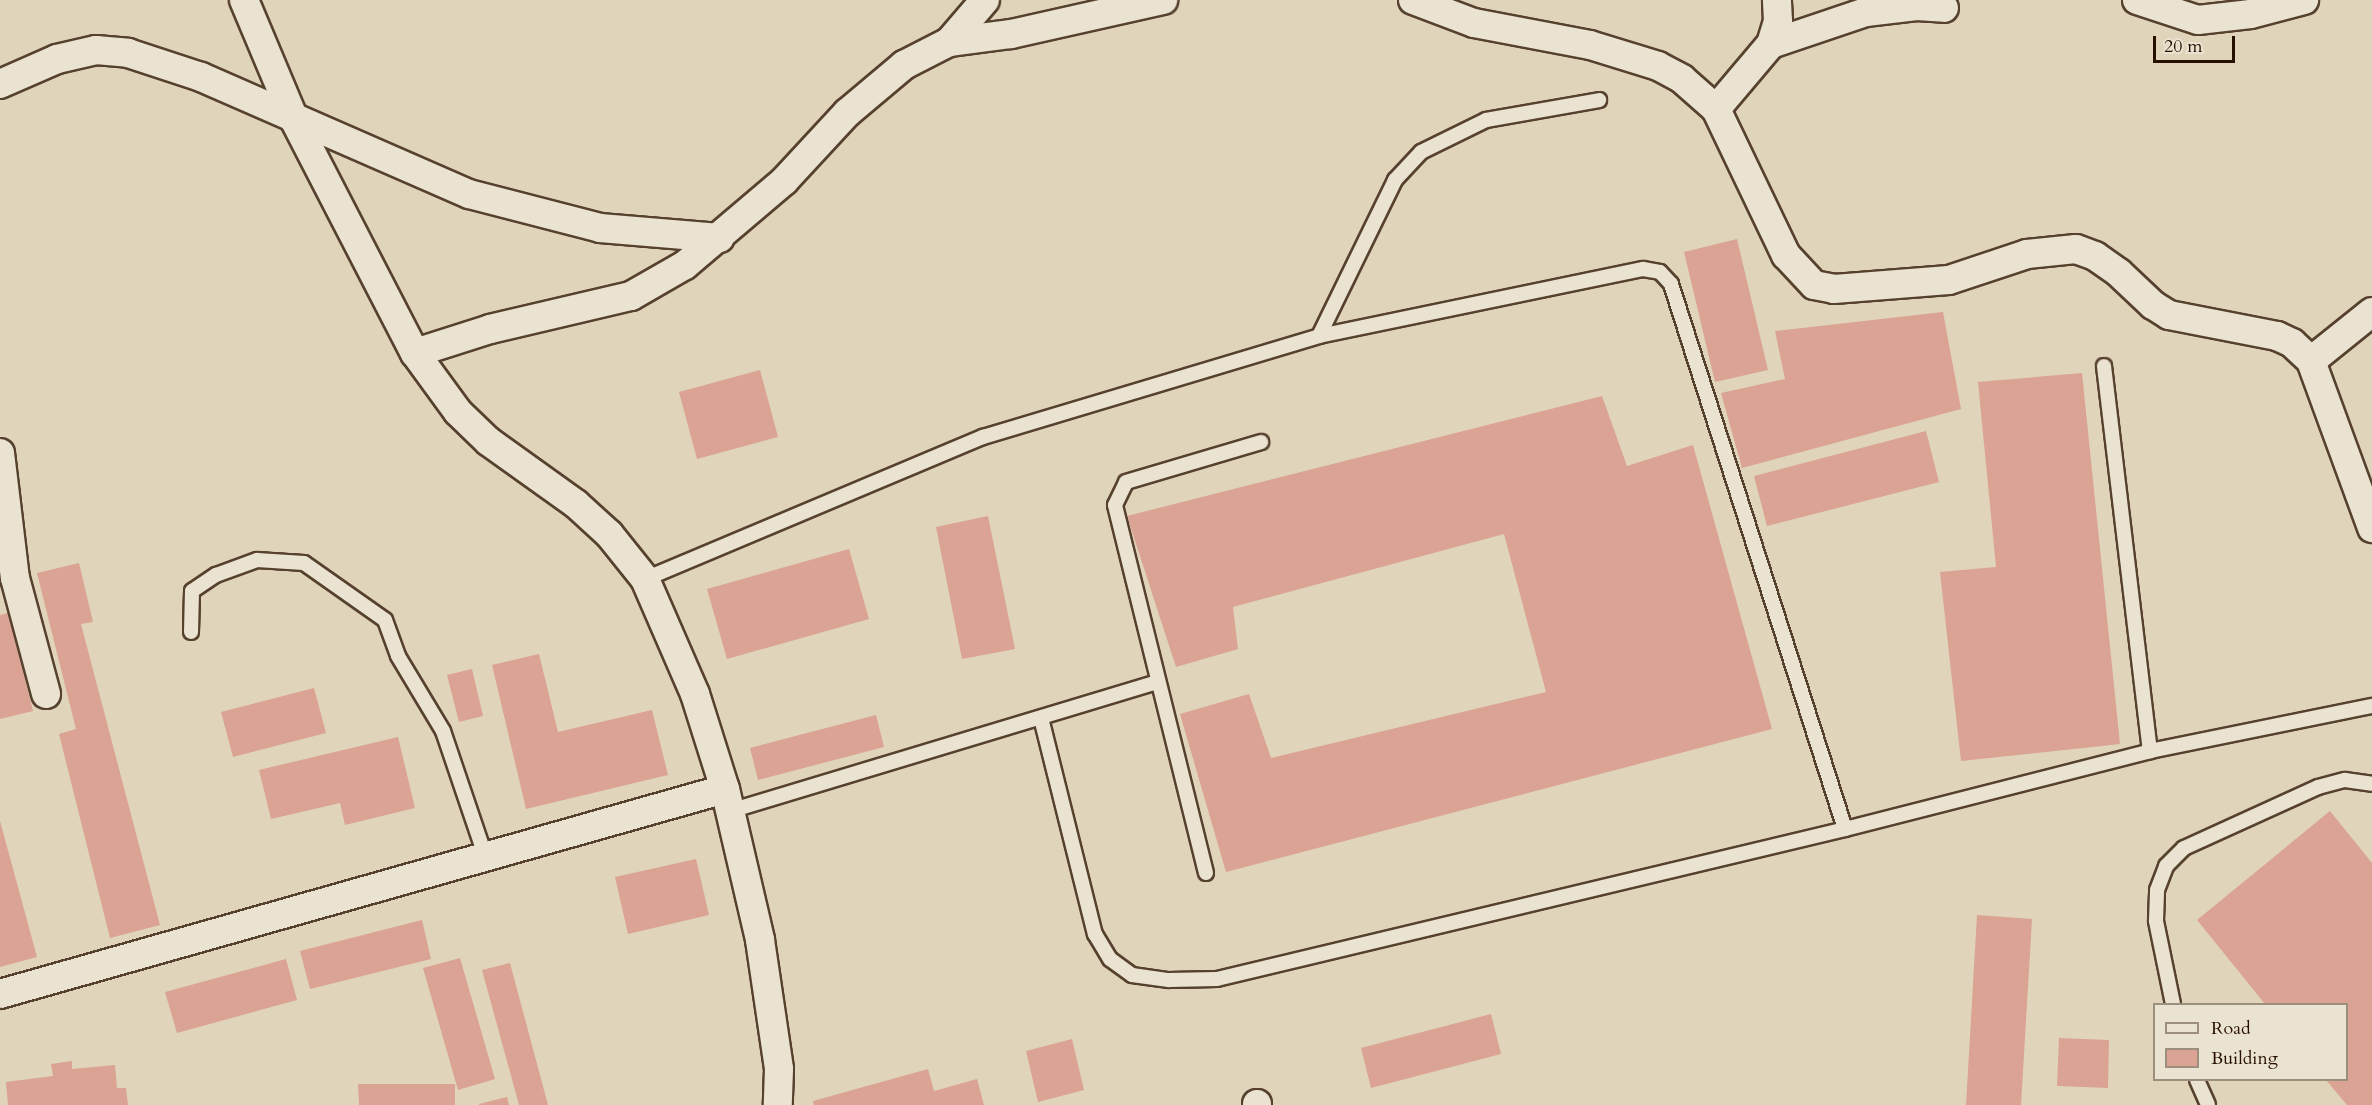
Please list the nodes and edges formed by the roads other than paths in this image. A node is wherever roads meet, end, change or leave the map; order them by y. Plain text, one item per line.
1 (244, 0) edge
2 (985, 0) edge
3 (1163, 0) edge
4 (1413, 0) edge
5 (1778, 0) edge
6 (2137, 0) edge
7 (2304, 0) edge
8 (1944, 8) dead end
9 (949, 42) junction
10 (1771, 44) junction
11 (0, 84) edge
12 (1599, 100) dead end
13 (1716, 109) junction
14 (294, 119) junction
15 (720, 238) junction
16 (2372, 312) edge
17 (1319, 336) junction
18 (415, 353) junction
19 (2312, 361) junction
20 (2104, 366) dead end
21 (1261, 442) dead end
22 (0, 453) edge
23 (2372, 528) edge
24 (645, 579) junction
25 (8, 580) edge
26 (191, 632) dead end
27 (1156, 682) junction
28 (46, 694) dead end
29 (2372, 706) edge
30 (1041, 718) junction
31 (2150, 751) junction
32 (2372, 784) edge
33 (728, 800) junction
34 (1845, 829) junction
35 (486, 858) junction
36 (1206, 873) dead end
37 (0, 994) edge
38 (2174, 1003) edge
39 (2197, 1081) edge
40 (778, 1105) edge
41 (2208, 1105) edge

1 - 14 street
2 - 9 street
3 - 9 street
4 - 13 street
5 - 10 street
6 - 7 street
8 - 10 street
9 - 15 street
10 - 13 street
11 - 14 street
12 - 17 lane
13 - 19 street
14 - 15 street
14 - 18 street
15 - 18 street
16 - 19 street
17 - 24 lane
17 - 34 lane
18 - 24 street
19 - 23 street
20 - 31 lane
21 - 27 lane
22 - 25 street
24 - 33 street
25 - 28 street
26 - 35 lane
27 - 30 lane
27 - 36 lane
29 - 31 lane
30 - 33 lane
30 - 34 lane
31 - 34 lane
32 - 38 lane
33 - 35 street
33 - 40 street
35 - 37 street
39 - 41 lane

